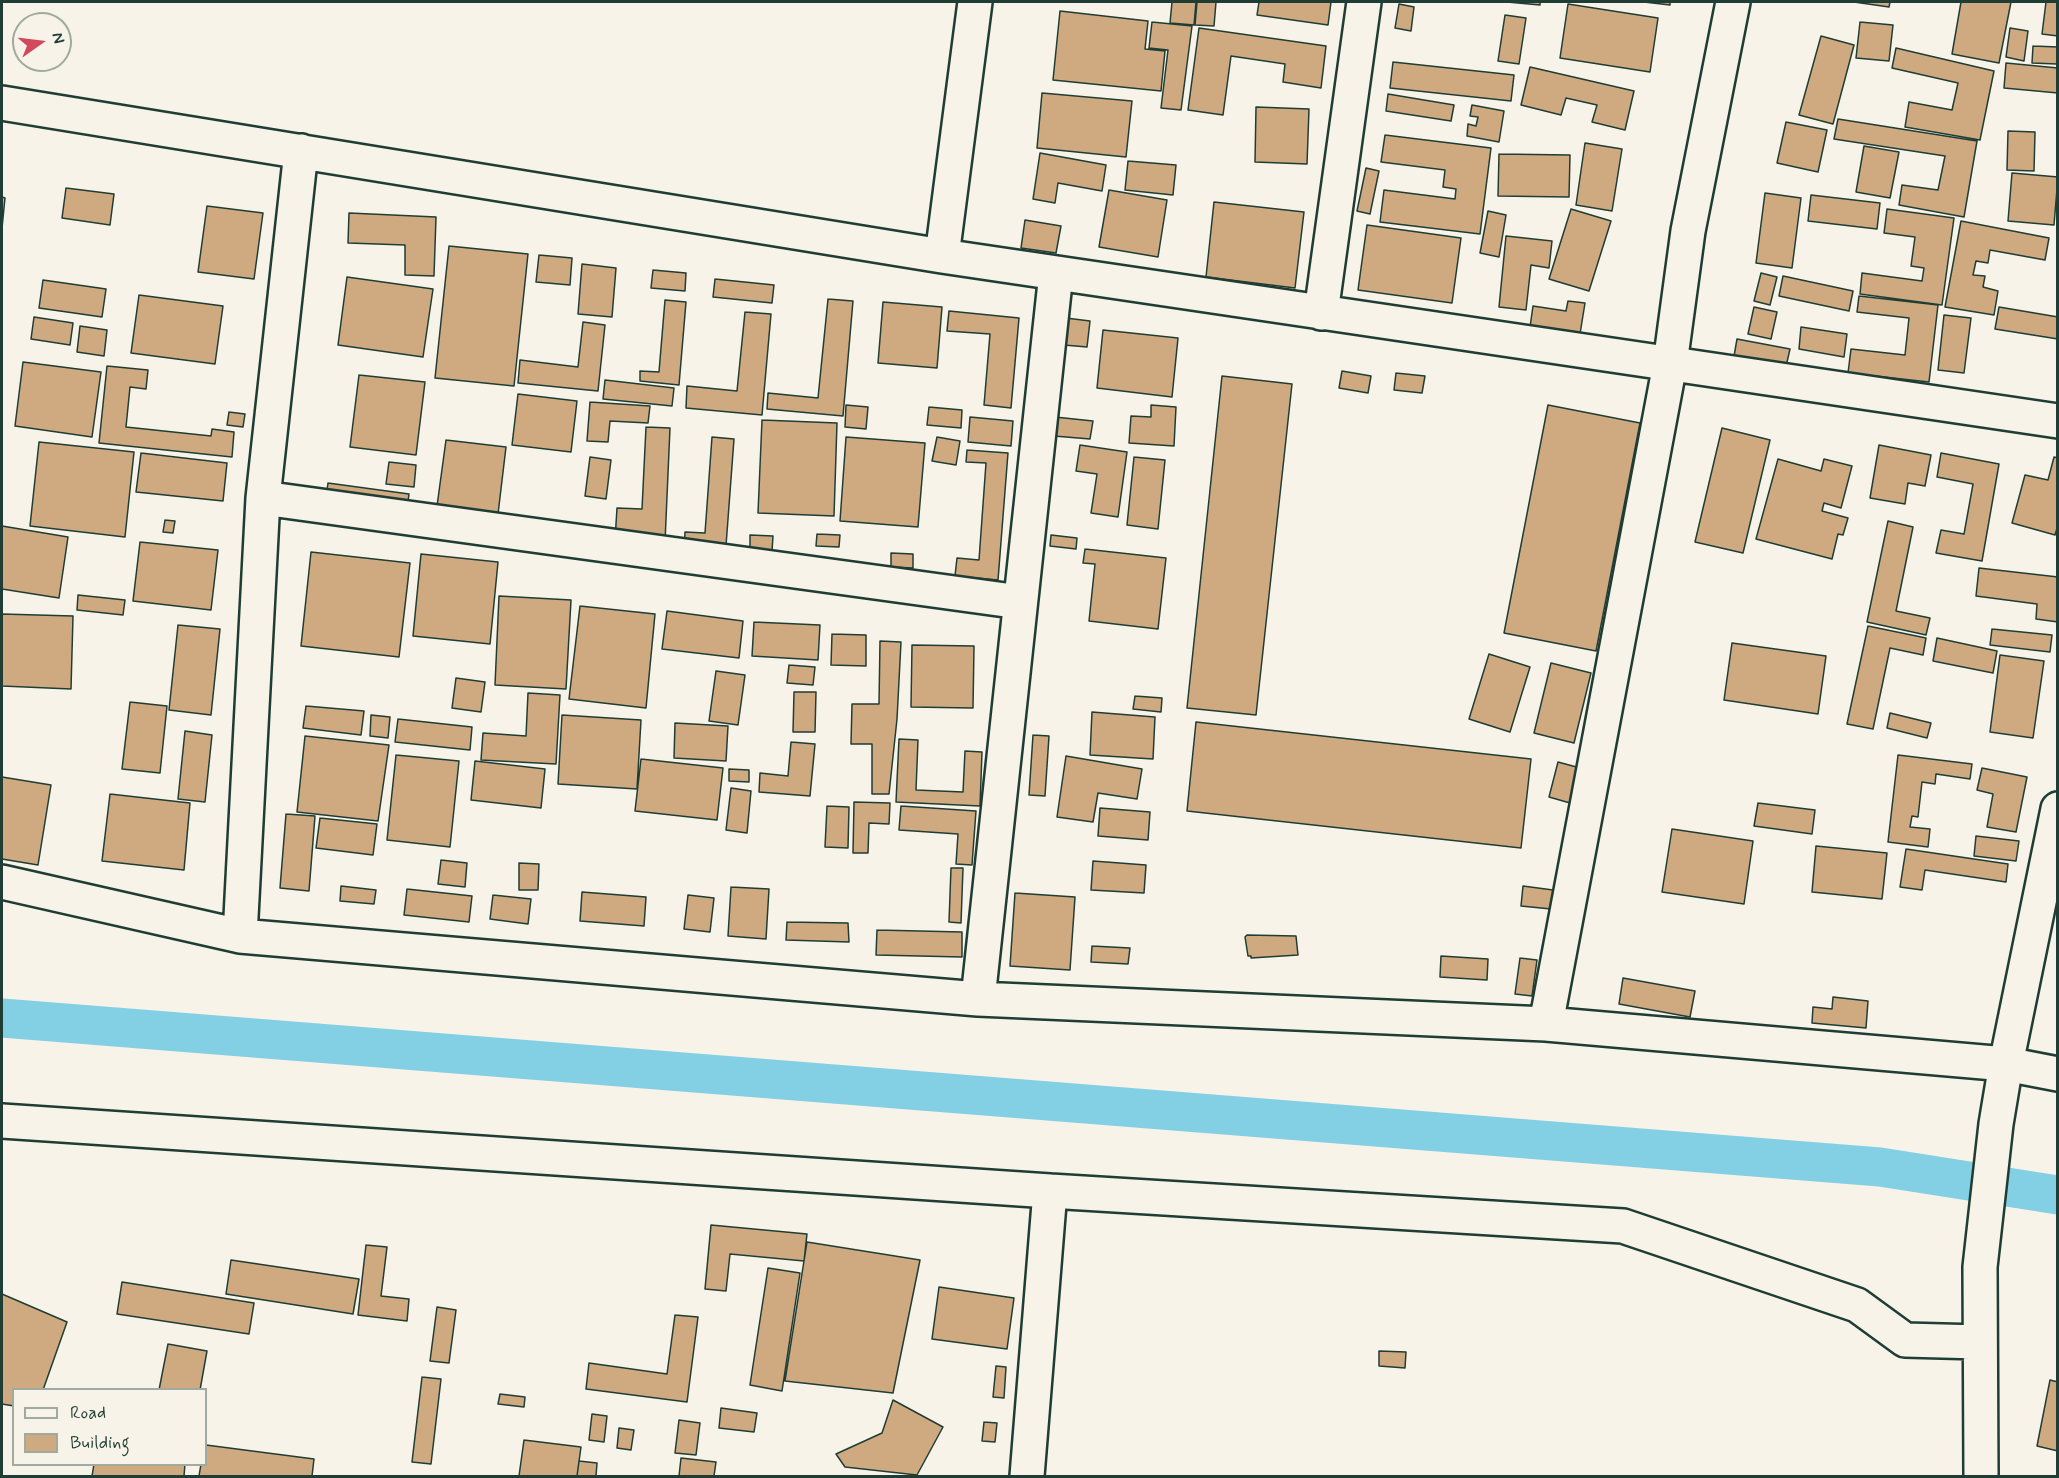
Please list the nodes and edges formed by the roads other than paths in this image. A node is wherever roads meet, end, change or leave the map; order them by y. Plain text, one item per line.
1 (975, 2) edge
2 (1364, 2) edge
3 (1733, 2) edge
4 (2, 103) edge
5 (301, 152) junction
6 (942, 256) junction
7 (1056, 273) junction
8 (1321, 313) junction
9 (1670, 364) junction
10 (2058, 421) edge
11 (263, 498) junction
12 (1020, 603) junction
13 (2058, 809) edge
14 (2, 882) edge
15 (240, 936) junction
16 (978, 999) junction
17 (1546, 1024) junction
18 (2006, 1064) junction
19 (2058, 1074) edge
20 (2, 1121) edge
21 (1050, 1191) junction
22 (1980, 1342) junction
23 (1027, 1476) edge
24 (1981, 1476) edge

1 - 6 street
2 - 8 street
3 - 9 street
4 - 5 street
5 - 6 street
5 - 11 street
6 - 7 street
7 - 8 street
7 - 12 street
8 - 9 street
9 - 10 street
9 - 17 street
11 - 12 street
11 - 15 street
12 - 16 street
13 - 18 street
14 - 15 street
15 - 16 street
16 - 17 street
17 - 18 street
18 - 19 street
18 - 22 street
20 - 21 street
21 - 22 street
21 - 23 street
22 - 24 street

